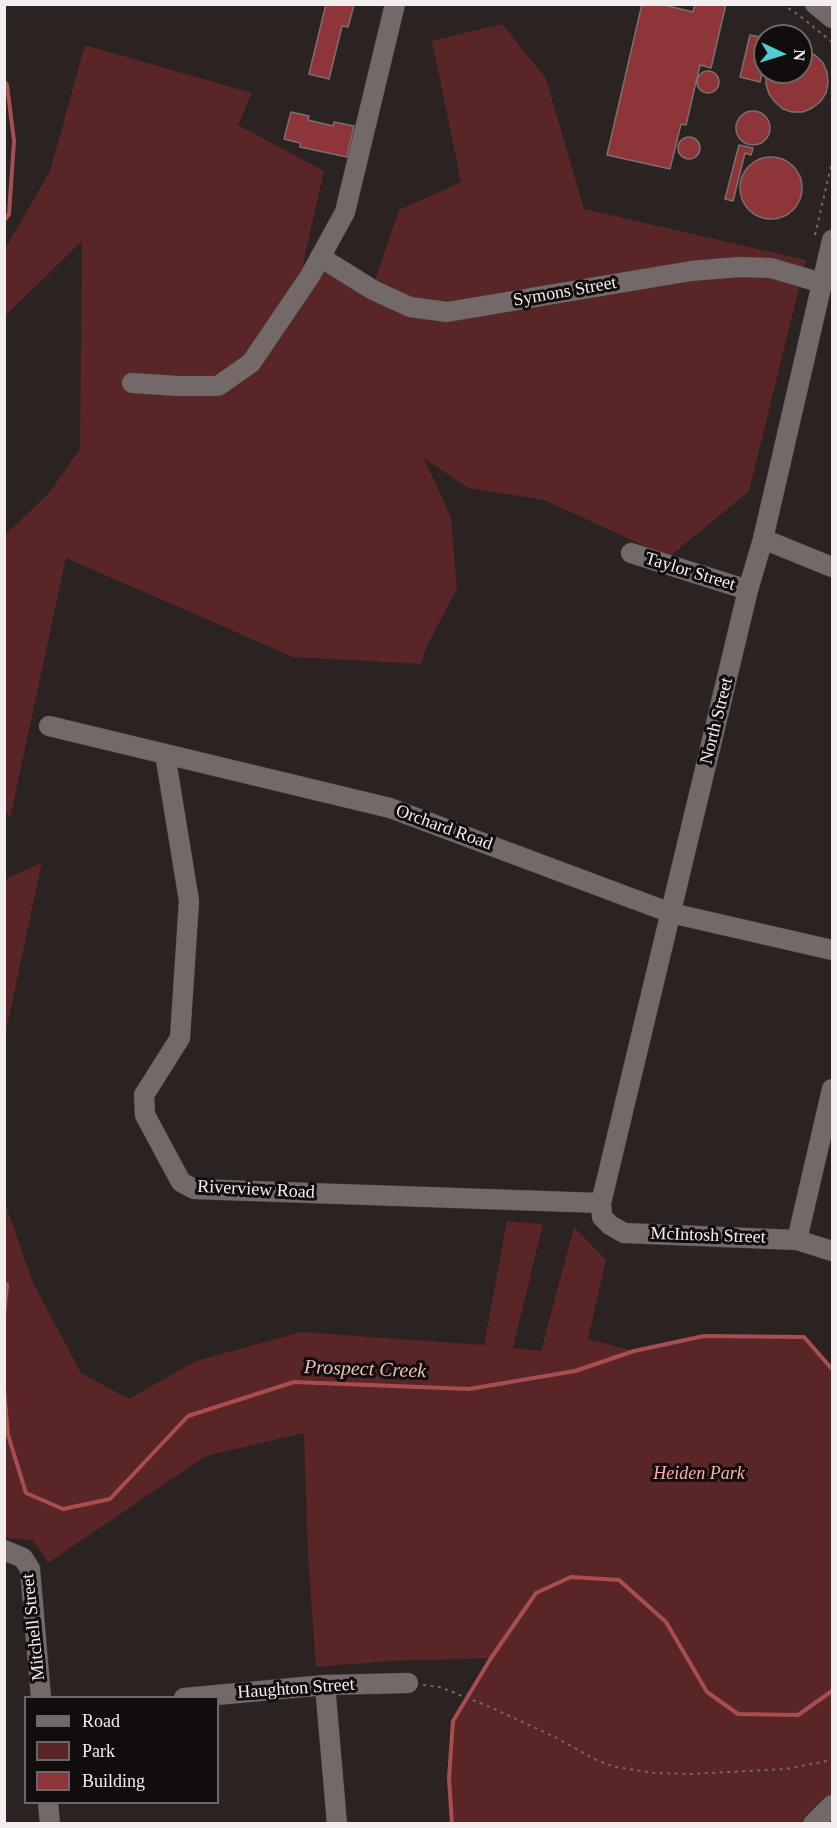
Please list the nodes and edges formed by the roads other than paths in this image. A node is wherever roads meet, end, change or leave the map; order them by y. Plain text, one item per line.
1 (395, 4) edge
2 (815, 4) edge
3 (832, 18) edge
4 (828, 242) edge
5 (320, 257) junction
6 (822, 283) junction
7 (132, 382) dead end
8 (763, 539) junction
9 (631, 553) dead end
10 (832, 567) edge
11 (748, 590) junction
12 (49, 726) dead end
13 (165, 754) junction
14 (671, 913) junction
15 (832, 950) edge
16 (832, 1089) edge
17 (601, 1203) junction
18 (797, 1240) junction
19 (832, 1251) edge
20 (4, 1550) edge
21 (408, 1683) dead end
22 (325, 1685) junction
23 (41, 1696) edge
24 (206, 1696) edge
25 (48, 1804) edge
26 (832, 1805) edge
27 (50, 1824) edge
28 (337, 1824) edge
29 (813, 1824) edge

1 - 5 street
2 - 3 street
4 - 6 street, North Street
5 - 6 street, Symons Street
5 - 7 street
6 - 8 street, North Street
8 - 10 street
8 - 11 street, North Street
9 - 11 street, Taylor Street
11 - 14 street, North Street
12 - 13 street, Orchard Road
13 - 14 street, Orchard Road
13 - 17 street, Riverview Road
14 - 15 street, Orchard Road
14 - 17 street, North Street
16 - 18 street
17 - 18 street, McIntosh Street
18 - 19 street, McIntosh Street
20 - 23 street, Mitchell Street
21 - 22 street, Haughton Street
22 - 24 street, Haughton Street
22 - 28 street
25 - 27 street
26 - 29 street

